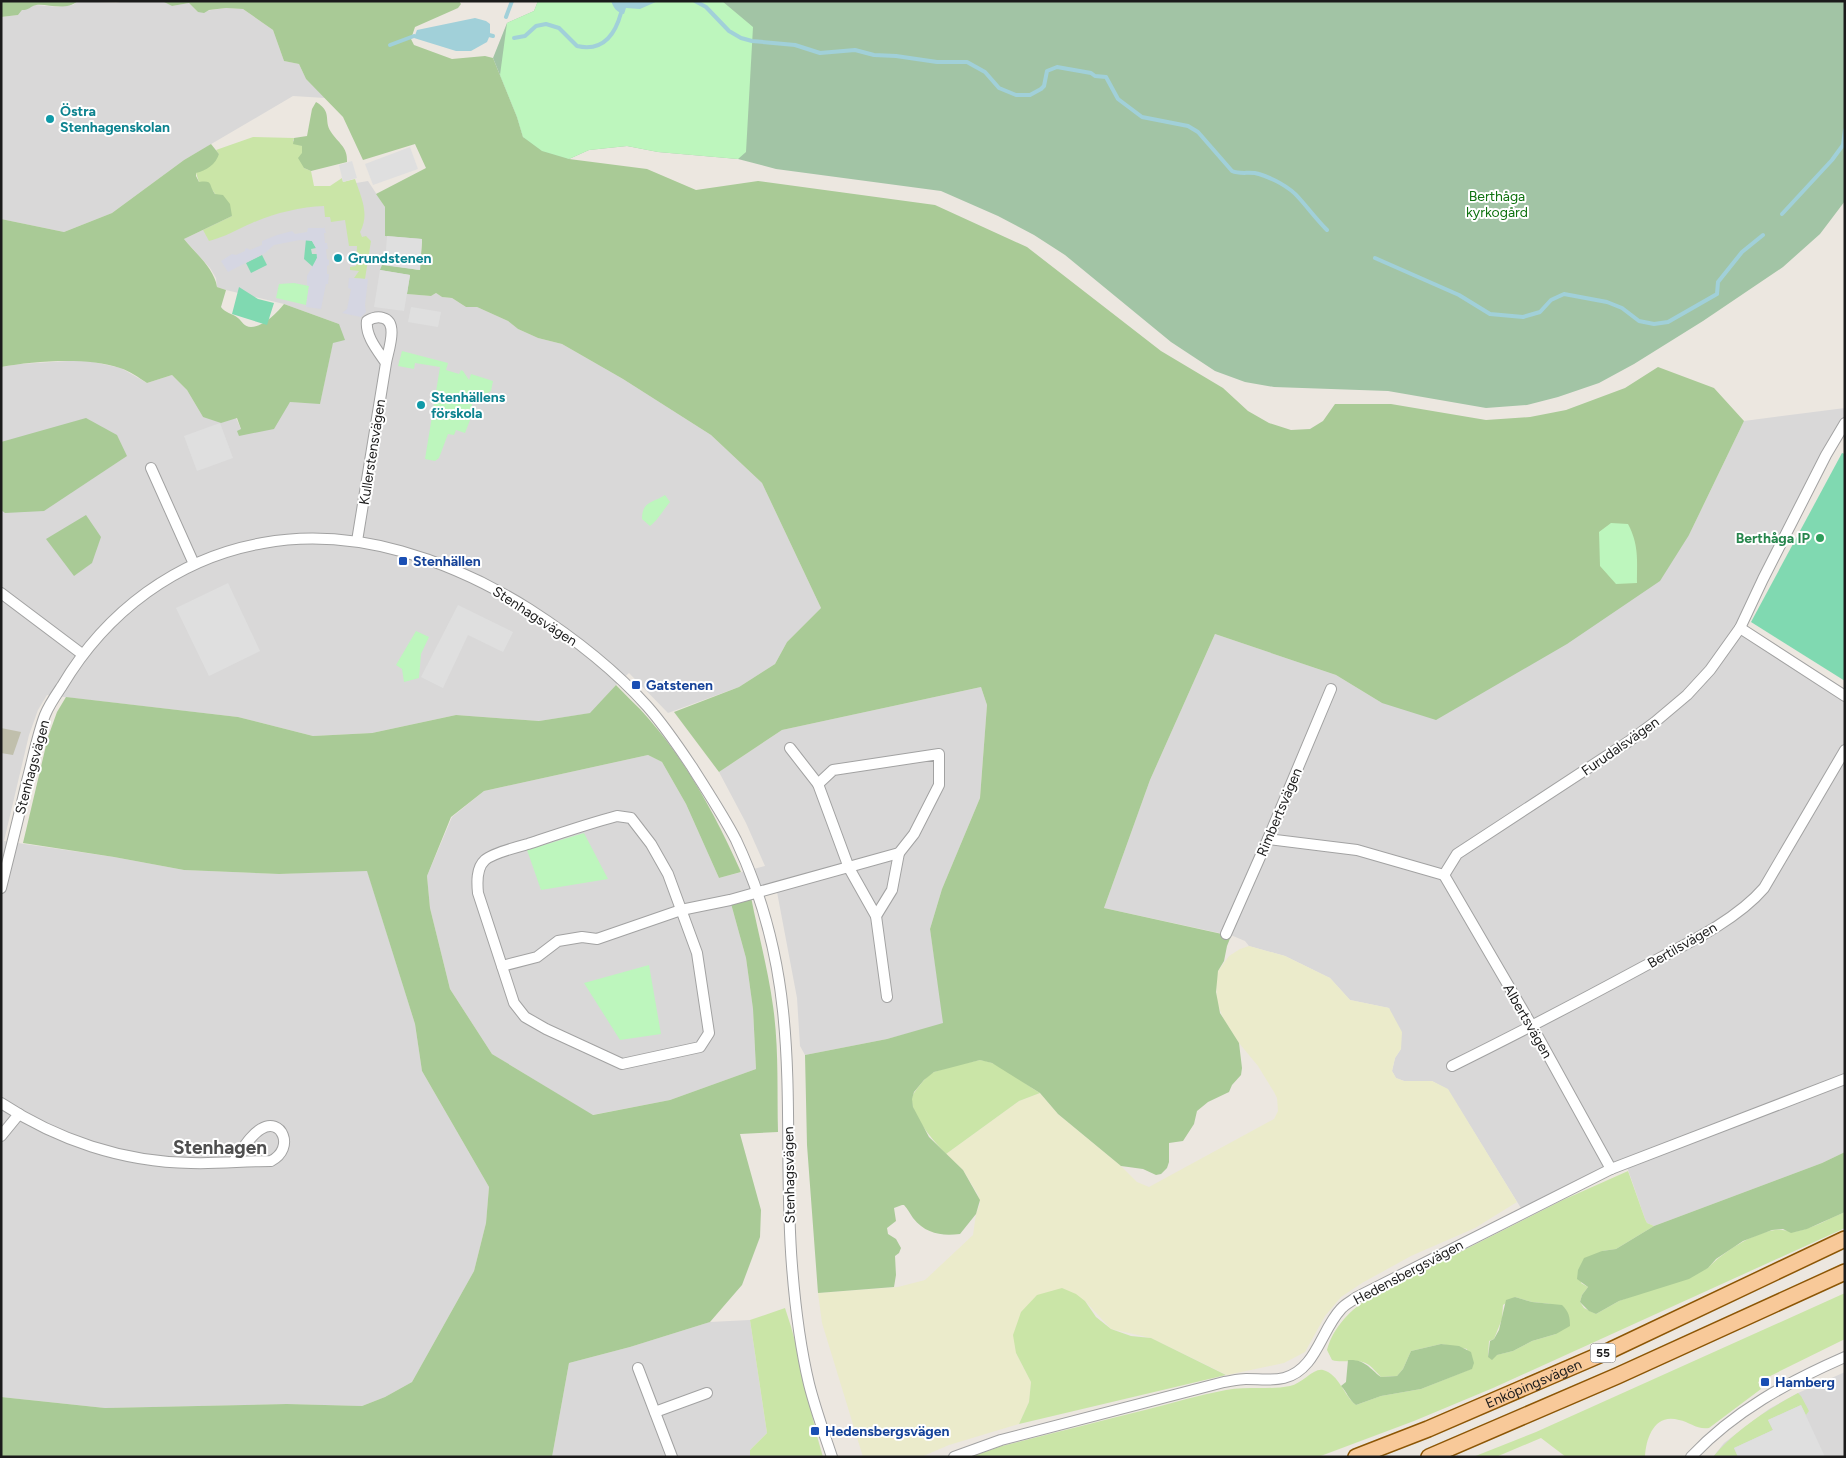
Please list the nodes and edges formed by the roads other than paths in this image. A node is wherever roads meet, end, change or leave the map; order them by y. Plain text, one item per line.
1 (386, 363) dead end
2 (1845, 423) edge
3 (151, 468) dead end
4 (357, 541) junction
5 (194, 564) junction
6 (1, 593) edge
7 (1740, 628) junction
8 (82, 654) junction
9 (1331, 689) dead end
10 (1845, 696) edge
11 (790, 748) dead end
12 (1845, 750) edge
13 (818, 784) junction
14 (1268, 839) junction
15 (899, 852) junction
16 (849, 868) junction
17 (1444, 875) junction
18 (1, 888) edge
19 (757, 892) junction
20 (681, 910) junction
21 (876, 916) junction
22 (1226, 934) dead end
23 (502, 966) junction
24 (887, 997) dead end
25 (1532, 1026) junction
26 (1452, 1066) dead end
27 (1845, 1079) edge
28 (1, 1103) edge
29 (19, 1114) junction
30 (1, 1136) edge
31 (233, 1162) junction
32 (1611, 1169) junction
33 (1845, 1239) edge
34 (1845, 1272) edge
35 (1845, 1357) edge
36 (638, 1368) dead end
37 (707, 1393) dead end
38 (655, 1412) junction
39 (672, 1457) edge
40 (832, 1457) edge
41 (954, 1457) edge
42 (1356, 1457) edge
43 (1429, 1457) edge
44 (1691, 1457) edge

1 - 4 street, Kullerstensvägen
2 - 7 street, Furudalsvägen
3 - 5 street
4 - 5 street, Stenhagsvägen
4 - 19 street, Stenhagsvägen
5 - 8 street, Stenhagsvägen
6 - 8 street
7 - 10 street
7 - 17 street, Furudalsvägen
8 - 18 street, Stenhagsvägen
9 - 14 street, Rimbertsvägen
11 - 13 street
12 - 25 street, Bertilsvägen
13 - 15 street
13 - 16 street
14 - 17 street
14 - 22 street, Rimbertsvägen
15 - 16 street
15 - 21 street
16 - 19 street
16 - 21 street
17 - 25 street, Albertsvägen
19 - 20 street
19 - 40 street, Stenhagsvägen
20 - 23 street
20 - 23 street
20 - 23 street
21 - 24 street
25 - 26 street, Bertilsvägen
25 - 32 street, Albertsvägen
27 - 32 street, Hedensbergsvägen
28 - 29 street
29 - 30 street
29 - 31 street
31 - 31 street
32 - 41 street, Hedensbergsvägen
33 - 42 main road, Enköpingsvägen / 55
34 - 43 main road, Enköpingsvägen / 55
35 - 44 street
36 - 38 street
37 - 38 street
38 - 39 street

